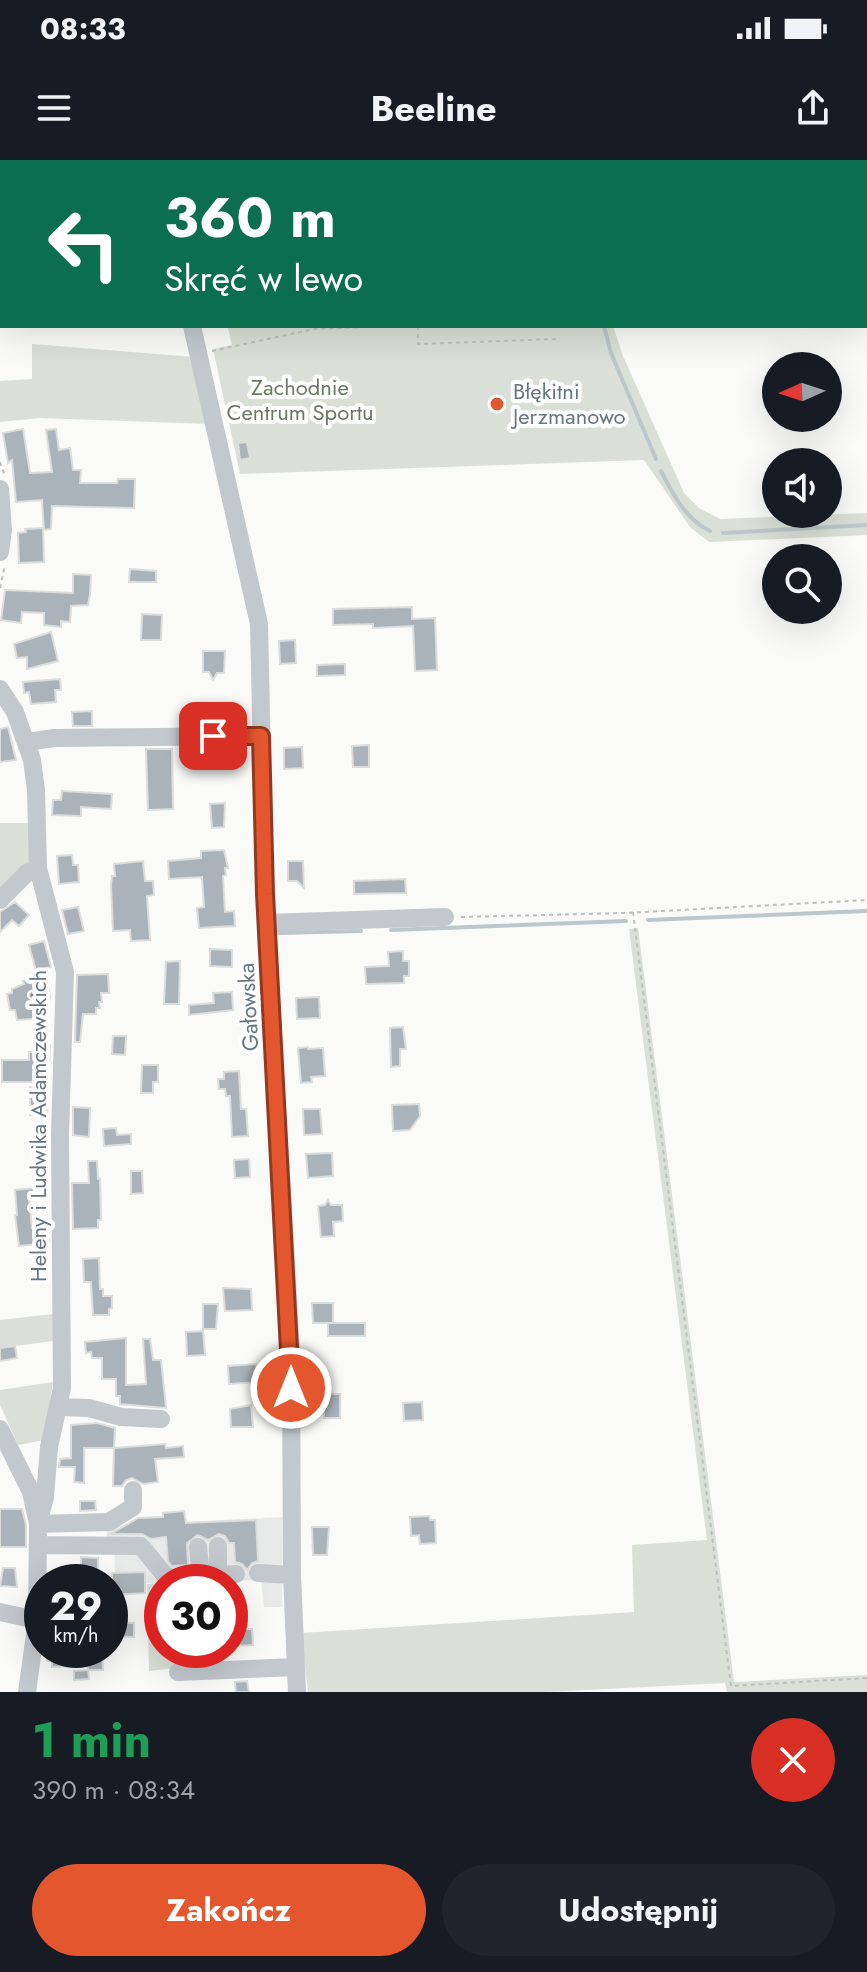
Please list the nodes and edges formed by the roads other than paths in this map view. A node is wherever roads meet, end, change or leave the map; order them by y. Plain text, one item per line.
1 (192, 328) edge
2 (0, 489) edge
3 (0, 552) edge
4 (0, 689) edge
5 (261, 736) junction
6 (27, 742) junction
7 (38, 868) junction
8 (0, 900) edge
9 (445, 917) road end
10 (267, 923) junction
11 (59, 1407) junction
12 (161, 1419) dead end
13 (0, 1429) edge
14 (48, 1451) junction
15 (17, 1463) junction
16 (133, 1490) dead end
17 (38, 1524) junction
18 (38, 1545) junction
19 (218, 1546) dead end
20 (198, 1547) dead end
21 (38, 1564) edge
22 (156, 1564) edge
23 (210, 1564) edge
24 (218, 1564) edge
25 (258, 1573) dead end
26 (292, 1575) junction
27 (0, 1612) edge
28 (24, 1617) edge
29 (295, 1667) junction
30 (30, 1668) edge
31 (178, 1672) dead end
32 (27, 1692) edge
33 (297, 1692) edge

1 - 5 street, Gałowska
2 - 3 street
4 - 6 street, Heleny i Ludwika Adamczewskich
5 - 6 street
5 - 10 street, Gałowska
6 - 7 street, Heleny i Ludwika Adamczewskich
7 - 8 street
7 - 11 street, Heleny i Ludwika Adamczewskich
9 - 10 street
10 - 26 street, Gałowska
11 - 12 street
11 - 14 street, Heleny i Ludwika Adamczewskich
13 - 15 street
14 - 15 street
14 - 17 street, Heleny i Ludwika Adamczewskich
15 - 17 street
16 - 17 street
17 - 18 street
18 - 21 street
18 - 22 street
19 - 24 street
20 - 23 street
25 - 26 street
26 - 29 street, Gałowska
27 - 28 street
29 - 31 street
29 - 33 street, Gałowska
30 - 32 street

